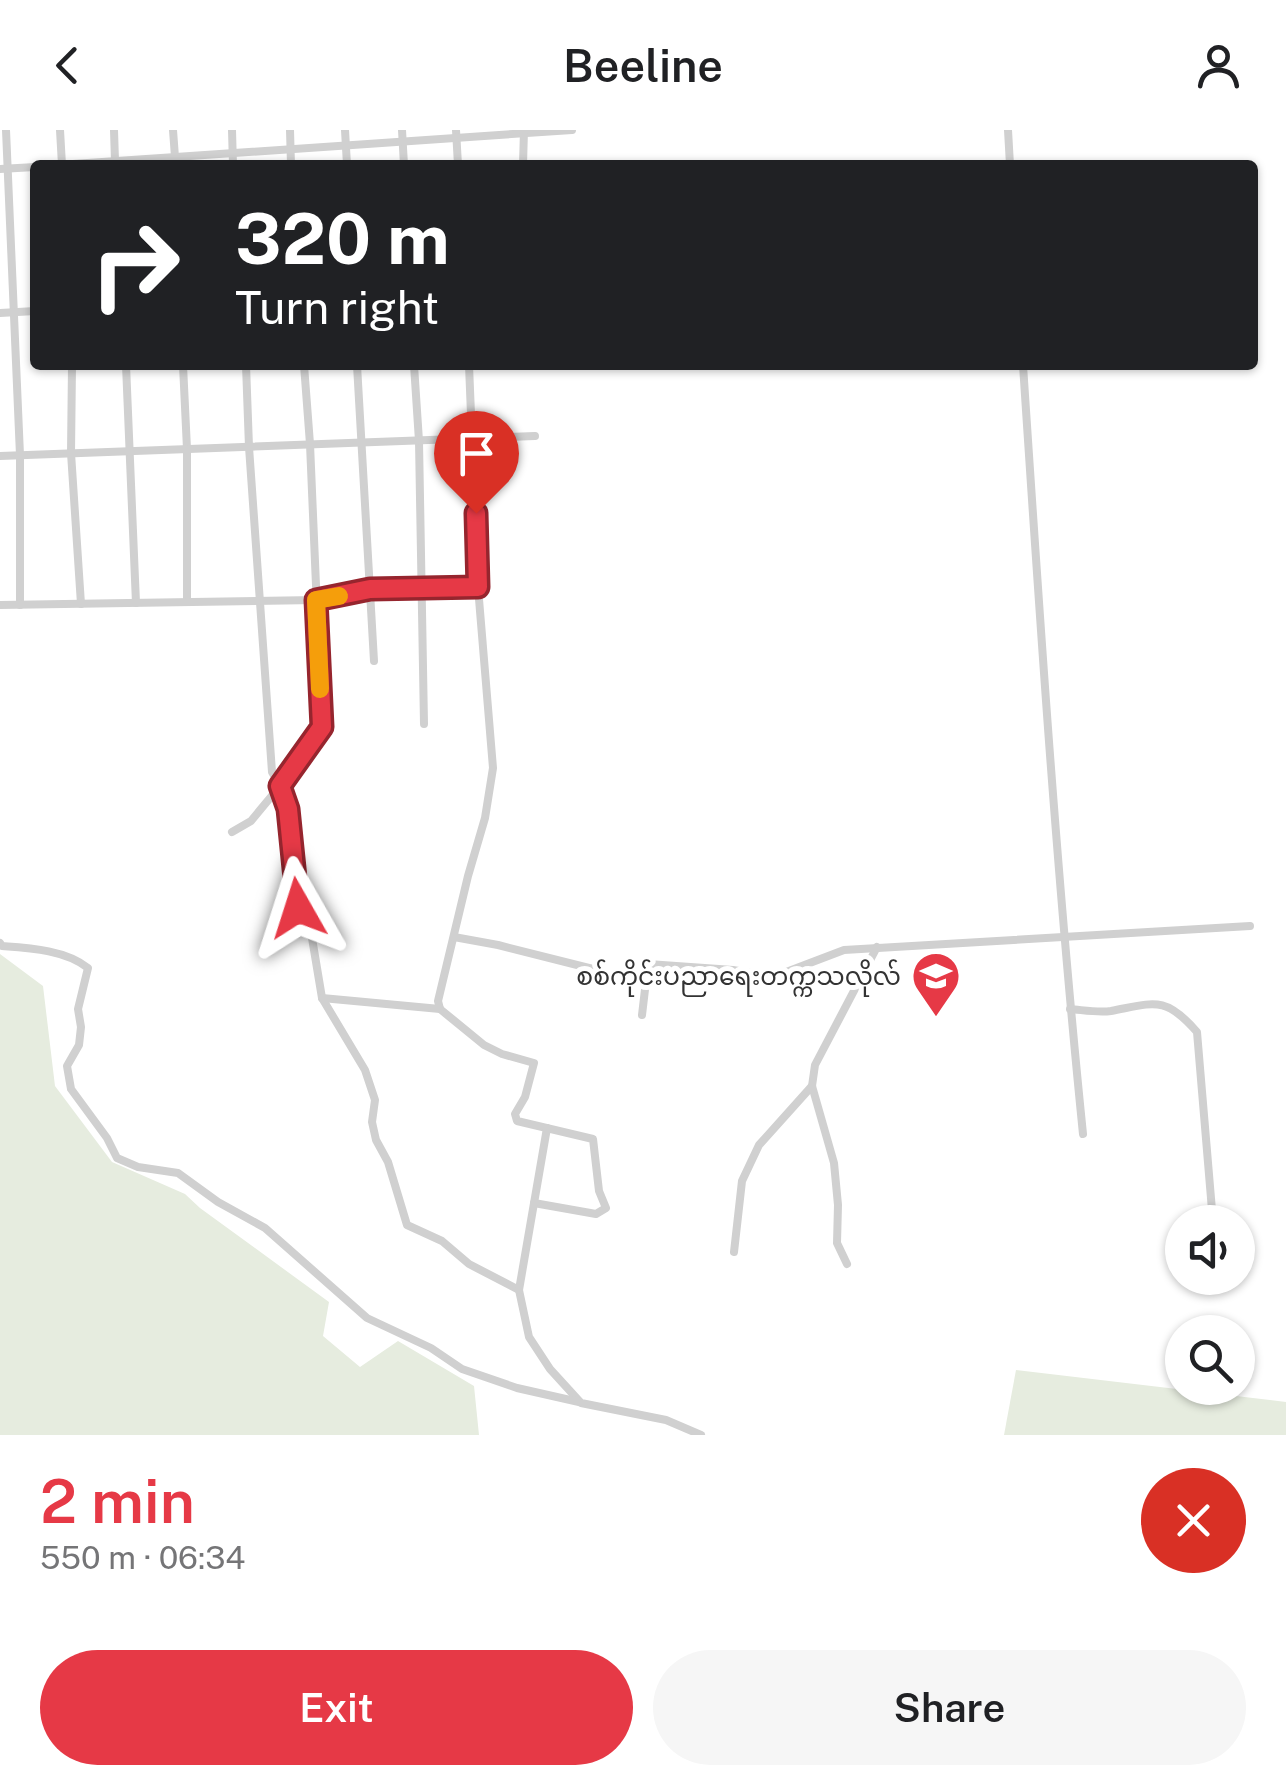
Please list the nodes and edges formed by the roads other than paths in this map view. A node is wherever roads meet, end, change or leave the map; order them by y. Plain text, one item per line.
1 (6, 130) edge
2 (60, 130) edge
3 (114, 130) edge
4 (173, 130) edge
5 (232, 130) edge
6 (290, 130) edge
7 (346, 130) edge
8 (402, 130) edge
9 (572, 130) edge
10 (1008, 130) edge
11 (524, 132) edge
12 (456, 134) edge
13 (402, 140) junction
14 (346, 146) junction
15 (290, 149) junction
16 (232, 153) junction
17 (175, 157) junction
18 (60, 160) edge
19 (115, 160) edge
20 (130, 160) edge
21 (233, 160) edge
22 (291, 160) edge
23 (347, 160) edge
24 (404, 160) edge
25 (458, 160) edge
26 (523, 160) edge
27 (1010, 160) edge
28 (30, 166) edge
29 (4, 169) edge
30 (30, 311) edge
31 (15, 312) junction
32 (0, 313) edge
33 (72, 370) edge
34 (126, 370) edge
35 (184, 370) edge
36 (246, 370) edge
37 (304, 370) edge
38 (357, 370) edge
39 (414, 370) edge
40 (469, 370) edge
41 (1023, 370) edge
42 (535, 436) dead end
43 (472, 439) junction
44 (419, 440) junction
45 (361, 443) junction
46 (310, 444) junction
47 (249, 447) junction
48 (187, 449) junction
49 (129, 451) junction
50 (71, 453) junction
51 (20, 455) junction
52 (0, 456) edge
53 (478, 587) junction
54 (370, 589) junction
55 (422, 589) junction
56 (316, 600) junction
57 (260, 601) junction
58 (186, 602) junction
59 (136, 603) junction
60 (82, 604) junction
61 (0, 605) edge
62 (20, 605) junction
63 (374, 660) dead end
64 (424, 724) dead end
65 (280, 786) junction
66 (232, 832) dead end
67 (1250, 926) dead end
68 (454, 937) junction
69 (1065, 938) junction
70 (0, 944) edge
71 (877, 947) junction
72 (601, 971) dead end
73 (322, 998) junction
74 (440, 1009) junction
75 (1070, 1009) junction
76 (642, 1016) dead end
77 (812, 1086) junction
78 (547, 1128) junction
79 (1083, 1134) dead end
80 (534, 1203) junction
81 (1212, 1205) edge
82 (734, 1252) dead end
83 (847, 1264) dead end
84 (518, 1290) junction
85 (581, 1402) junction
86 (671, 1422) junction
87 (671, 1435) edge
88 (701, 1435) edge

1 - 29 street
2 - 18 street
3 - 19 street
4 - 17 street
5 - 16 street
6 - 15 street
7 - 14 street
8 - 13 street
9 - 11 street
10 - 27 street
11 - 12 street
11 - 26 street
12 - 13 street
12 - 25 street
13 - 14 street
13 - 24 street
14 - 15 street
14 - 23 street
15 - 16 street
15 - 22 street
16 - 17 street
16 - 21 street
17 - 20 street
28 - 29 street
29 - 31 street
30 - 31 street
31 - 32 street
31 - 51 street
33 - 50 street
34 - 49 street
35 - 48 street
36 - 47 street
37 - 46 street
38 - 45 street
39 - 44 street
40 - 43 street
41 - 69 street
42 - 43 street
43 - 44 street
43 - 53 street
44 - 45 street
44 - 55 street
45 - 46 street
45 - 54 street
46 - 47 street
46 - 56 street
47 - 48 street
47 - 57 street
48 - 49 street
48 - 58 street
49 - 50 street
49 - 59 street
50 - 51 street
50 - 60 street
51 - 52 street
51 - 62 street
53 - 55 street
53 - 68 street
54 - 55 street
54 - 56 street
54 - 63 street
55 - 64 street
56 - 57 street
56 - 65 street
57 - 58 street
57 - 65 street
58 - 59 street
59 - 60 street
60 - 62 street
61 - 62 street
65 - 66 street
65 - 73 street
67 - 69 street
68 - 72 street
68 - 74 street
69 - 71 street
69 - 75 street
70 - 85 street
71 - 76 street
71 - 77 street
73 - 74 street
73 - 84 street
74 - 78 street
75 - 79 street
75 - 81 street
77 - 82 street
77 - 83 street
78 - 80 street
78 - 80 street
80 - 84 street
84 - 85 street
85 - 86 street
86 - 87 street
86 - 88 street

